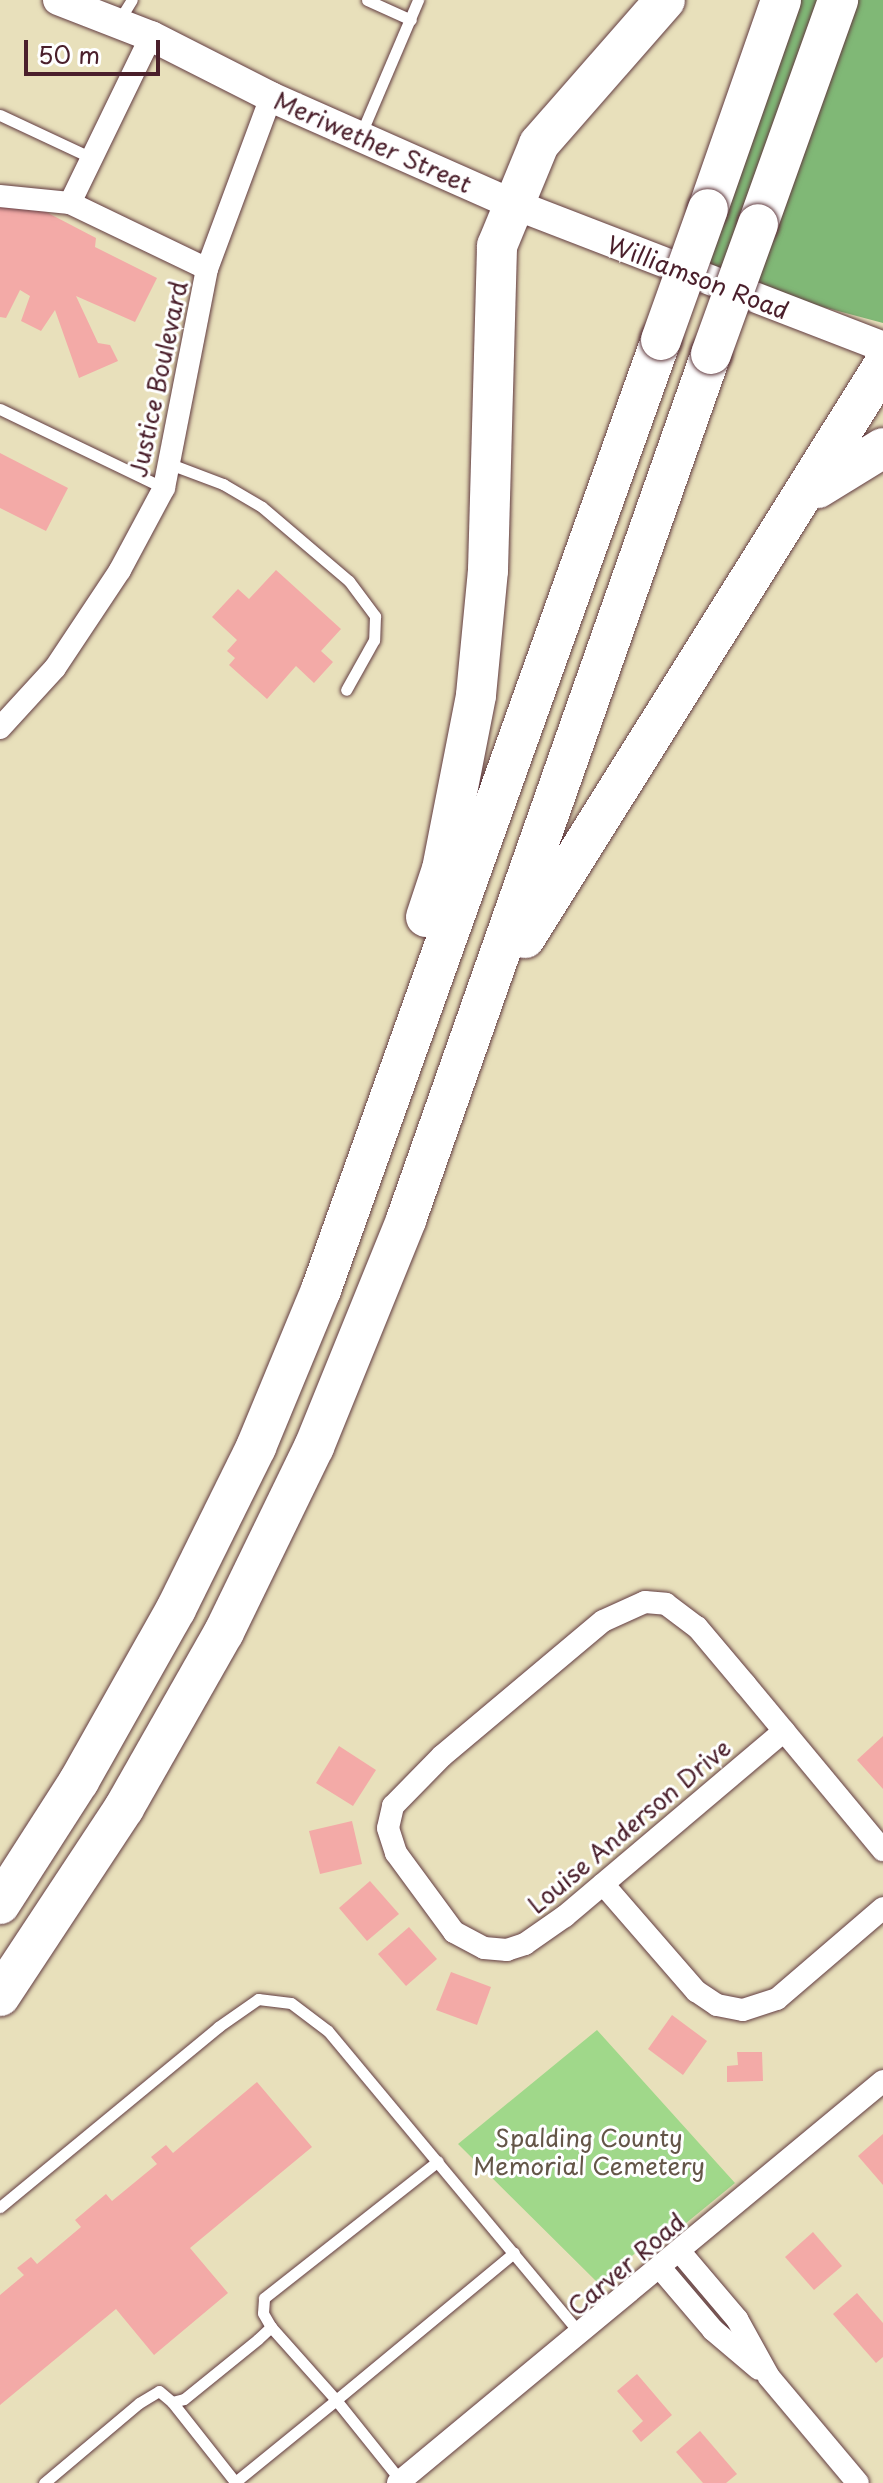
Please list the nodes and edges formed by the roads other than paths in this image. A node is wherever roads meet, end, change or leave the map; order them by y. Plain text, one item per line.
1 (58, 0) edge
2 (367, 0) edge
3 (418, 0) edge
4 (665, 0) edge
5 (781, 0) edge
6 (838, 0) edge
7 (392, 6) edge
8 (125, 12) edge
9 (411, 20) junction
10 (151, 36) junction
11 (271, 97) junction
12 (0, 115) edge
13 (360, 137) junction
14 (92, 158) junction
15 (0, 196) edge
16 (70, 203) junction
17 (513, 204) junction
18 (207, 269) junction
19 (883, 347) edge
20 (883, 366) edge
21 (0, 409) edge
22 (883, 448) edge
23 (170, 464) junction
24 (164, 488) junction
25 (802, 500) junction
26 (346, 690) dead end
27 (0, 728) edge
28 (477, 1021) junction
29 (321, 1290) junction
30 (784, 1731) junction
31 (883, 1850) edge
32 (603, 1884) junction
33 (0, 1904) edge
34 (883, 1908) edge
35 (0, 1996) edge
36 (883, 2081) edge
37 (438, 2161) junction
38 (0, 2207) edge
39 (514, 2253) junction
40 (681, 2253) junction
41 (662, 2270) junction
42 (271, 2327) junction
43 (581, 2335) junction
44 (769, 2377) junction
45 (336, 2400) junction
46 (172, 2402) junction
47 (401, 2482) edge
48 (44, 2483) edge
49 (235, 2483) edge
50 (858, 2483) edge

1 - 8 street, Meriwether Street
2 - 7 lane
3 - 9 lane
4 - 17 highway
5 - 29 highway, bridge
6 - 28 highway, bridge
7 - 9 lane
8 - 10 street, Meriwether Street
9 - 13 lane
10 - 11 street, Meriwether Street
10 - 14 street
11 - 13 street, Meriwether Street
11 - 18 street, Justice Boulevard
12 - 14 lane
13 - 17 street, Meriwether Street
14 - 16 street
15 - 16 street
16 - 18 street
17 - 19 street, Williamson Road
17 - 29 highway
18 - 23 street, Justice Boulevard
20 - 25 highway
21 - 24 lane
22 - 25 highway
23 - 24 street, Justice Boulevard
23 - 26 lane
24 - 27 street, Justice Boulevard
25 - 28 highway
28 - 35 highway
29 - 33 highway
30 - 31 street, Louise Anderson Drive
30 - 32 street, Louise Anderson Drive
30 - 32 street, Louise Anderson Drive
32 - 34 street
36 - 40 street, Carver Road
37 - 38 lane
37 - 39 lane
37 - 42 lane
39 - 43 lane
39 - 45 lane
40 - 41 street, Carver Road
40 - 44 street
41 - 43 street, Carver Road
41 - 44 street
42 - 45 lane
42 - 46 lane
43 - 47 street, Carver Road
44 - 50 street
45 - 47 lane
45 - 49 lane
46 - 48 lane
46 - 49 lane

